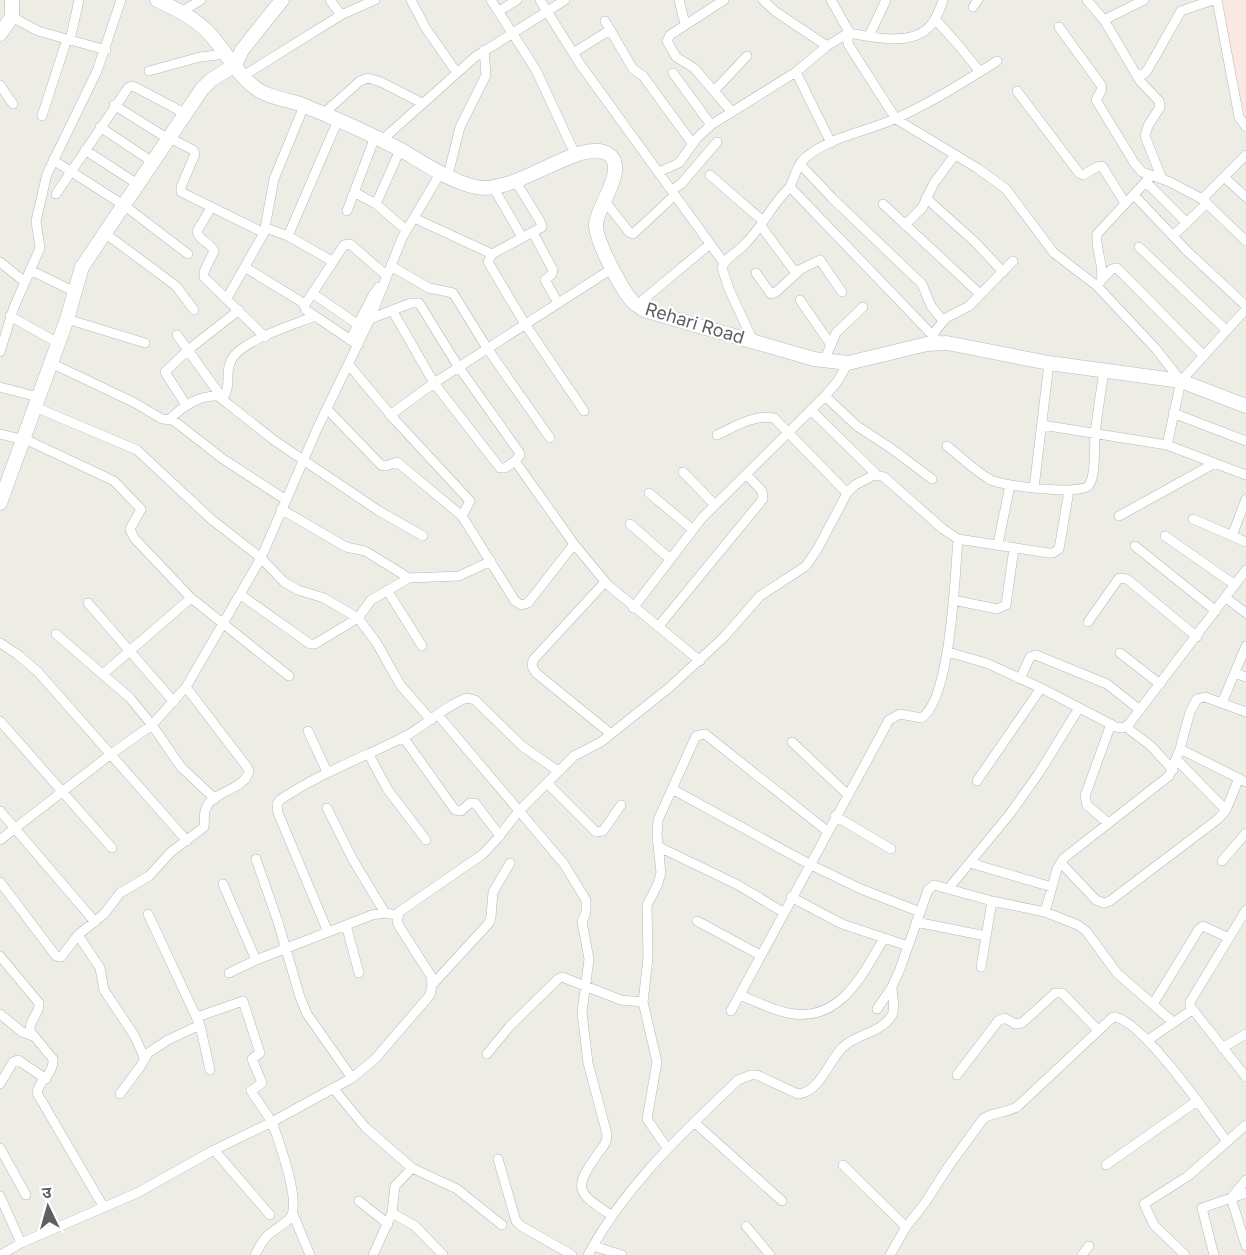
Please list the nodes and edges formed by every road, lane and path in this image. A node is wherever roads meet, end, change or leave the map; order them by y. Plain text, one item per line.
1 (79, 0) edge
2 (122, 0) edge
3 (157, 0) edge
4 (201, 0) edge
5 (282, 0) edge
6 (330, 0) edge
7 (359, 0) edge
8 (375, 0) edge
9 (411, 0) edge
10 (491, 0) edge
11 (517, 0) edge
12 (540, 0) edge
13 (565, 0) edge
14 (679, 0) edge
15 (724, 0) edge
16 (763, 0) edge
17 (886, 0) edge
18 (932, 0) edge
19 (1087, 0) edge
20 (1144, 0) edge
21 (1215, 0) edge
22 (835, 2) edge
23 (942, 2) edge
24 (15, 4) edge
25 (186, 6) edge
26 (499, 11) junction
27 (546, 11) junction
28 (346, 13) junction
29 (935, 20) junction
30 (1104, 20) junction
31 (685, 24) junction
32 (1059, 27) dead end
33 (513, 32) junction
34 (848, 33) junction
35 (0, 34) edge
36 (868, 36) junction
37 (69, 39) junction
38 (827, 46) junction
39 (106, 50) junction
40 (484, 50) junction
41 (573, 53) junction
42 (747, 56) dead end
43 (997, 61) dead end
44 (235, 65) junction
45 (149, 71) dead end
46 (796, 72) junction
47 (980, 72) junction
48 (457, 73) junction
49 (673, 73) dead end
50 (1138, 76) junction
51 (0, 85) edge
52 (714, 91) junction
53 (1017, 91) dead end
54 (13, 104) dead end
55 (422, 104) junction
56 (114, 105) junction
57 (304, 106) junction
58 (732, 112) junction
59 (186, 114) junction
60 (322, 114) junction
61 (42, 116) dead end
62 (896, 118) junction
63 (338, 120) junction
64 (711, 125) junction
65 (100, 127) junction
66 (1246, 128) edge
67 (166, 136) junction
68 (379, 139) junction
69 (717, 142) dead end
70 (692, 143) junction
71 (831, 143) junction
72 (84, 150) junction
73 (400, 150) junction
74 (575, 154) junction
75 (955, 155) junction
76 (1246, 155) edge
77 (53, 160) junction
78 (154, 163) junction
79 (800, 164) junction
80 (71, 172) junction
81 (659, 172) junction
82 (445, 174) junction
83 (710, 175) dead end
84 (1224, 177) junction
85 (1149, 179) junction
86 (1162, 179) junction
87 (516, 182) junction
88 (139, 185) junction
89 (493, 187) junction
90 (790, 187) junction
91 (354, 192) junction
92 (673, 193) junction
93 (56, 194) dead end
94 (1134, 195) junction
95 (1246, 197) edge
96 (926, 198) junction
97 (604, 200) junction
98 (1205, 201) junction
99 (1125, 203) junction
100 (376, 204) junction
101 (883, 204) dead end
102 (125, 206) junction
103 (211, 208) junction
104 (347, 211) dead end
105 (414, 218) junction
106 (762, 223) junction
107 (1187, 223) junction
108 (905, 225) junction
109 (406, 230) junction
110 (265, 231) junction
111 (533, 233) junction
112 (106, 234) junction
113 (288, 236) junction
114 (1173, 236) junction
115 (522, 237) junction
116 (1246, 241) edge
117 (710, 243) junction
118 (1139, 247) dead end
119 (188, 254) dead end
120 (492, 254) junction
121 (332, 261) junction
122 (1013, 261) dead end
123 (0, 262) edge
124 (724, 263) junction
125 (391, 266) junction
126 (246, 268) junction
127 (613, 268) junction
128 (30, 270) junction
129 (1003, 272) junction
130 (756, 273) dead end
131 (797, 273) junction
132 (386, 279) junction
133 (25, 282) junction
134 (1099, 283) junction
135 (75, 292) junction
136 (842, 292) dead end
137 (312, 293) junction
138 (980, 294) junction
139 (227, 298) junction
140 (800, 300) dead end
141 (558, 303) junction
142 (305, 304) junction
143 (637, 305) junction
144 (863, 307) dead end
145 (1246, 307) edge
146 (194, 310) dead end
147 (239, 310) junction
148 (392, 310) junction
149 (10, 316) junction
150 (315, 316) junction
151 (67, 319) junction
152 (370, 319) junction
153 (943, 321) junction
154 (357, 324) junction
155 (525, 324) junction
156 (1226, 330) junction
157 (177, 335) dead end
158 (265, 337) junction
159 (936, 339) junction
160 (753, 341) junction
161 (58, 343) junction
162 (145, 343) dead end
163 (354, 343) junction
164 (831, 345) junction
165 (487, 348) junction
166 (188, 350) junction
167 (0, 352) edge
168 (1204, 356) junction
169 (824, 361) junction
170 (51, 363) junction
171 (848, 363) junction
172 (1049, 363) junction
173 (349, 365) junction
174 (458, 366) junction
175 (1104, 371) junction
176 (1181, 381) junction
177 (434, 383) junction
178 (0, 387) edge
179 (825, 396) junction
180 (223, 399) junction
181 (186, 405) junction
182 (39, 406) junction
183 (1246, 406) edge
184 (327, 409) junction
185 (811, 410) junction
186 (584, 411) dead end
187 (1173, 413) junction
188 (390, 415) junction
189 (170, 419) junction
190 (1042, 425) junction
191 (789, 432) junction
192 (0, 434) edge
193 (1095, 434) junction
194 (717, 435) dead end
195 (550, 438) dead end
196 (1246, 441) edge
197 (29, 442) junction
198 (1167, 445) junction
199 (946, 446) dead end
200 (304, 459) junction
201 (515, 461) junction
202 (1215, 463) junction
203 (683, 472) dead end
204 (746, 474) junction
205 (877, 475) junction
206 (1246, 475) edge
207 (932, 479) dead end
208 (1010, 485) junction
209 (1034, 488) junction
210 (1069, 491) junction
211 (649, 493) dead end
212 (847, 493) junction
213 (1246, 499) edge
214 (286, 500) junction
215 (0, 502) edge
216 (715, 505) junction
217 (281, 510) junction
218 (462, 516) junction
219 (1119, 516) dead end
220 (1194, 519) dead end
221 (630, 524) dead end
222 (692, 529) junction
223 (423, 536) dead end
224 (1165, 536) dead end
225 (1232, 536) junction
226 (958, 539) junction
227 (1246, 542) edge
228 (574, 544) junction
229 (999, 544) junction
230 (1136, 546) dead end
231 (1014, 548) junction
232 (261, 558) junction
233 (670, 559) junction
234 (491, 561) junction
235 (1246, 570) edge
236 (409, 578) junction
237 (605, 582) junction
238 (1235, 585) junction
239 (387, 590) junction
240 (241, 595) junction
241 (191, 598) junction
242 (1226, 598) junction
243 (953, 600) junction
244 (88, 603) dead end
245 (633, 608) junction
246 (1216, 611) junction
247 (1246, 613) edge
248 (358, 618) junction
249 (1088, 622) dead end
250 (223, 623) junction
251 (658, 627) junction
252 (56, 634) dead end
253 (1197, 637) junction
254 (0, 643) edge
255 (422, 646) dead end
256 (1246, 646) edge
257 (130, 651) junction
258 (948, 651) junction
259 (1120, 653) dead end
260 (700, 661) junction
261 (1234, 673) junction
262 (103, 674) junction
263 (289, 676) dead end
264 (1246, 677) edge
265 (1020, 679) junction
266 (1160, 684) junction
267 (186, 687) junction
268 (1041, 688) junction
269 (174, 702) junction
270 (1222, 703) junction
271 (1079, 708) junction
272 (1140, 710) junction
273 (1246, 712) edge
274 (435, 718) junction
275 (0, 721) edge
276 (1111, 724) junction
277 (152, 725) junction
278 (1126, 727) junction
279 (308, 731) dead end
280 (611, 734) junction
281 (402, 737) junction
282 (792, 742) dead end
283 (111, 754) junction
284 (1178, 754) junction
285 (369, 755) junction
286 (1173, 770) junction
287 (558, 771) junction
288 (327, 772) junction
289 (1242, 780) edge
290 (977, 782) dead end
291 (547, 783) junction
292 (672, 789) junction
293 (62, 792) junction
294 (847, 794) junction
295 (215, 799) junction
296 (621, 805) dead end
297 (327, 808) dead end
298 (1226, 810) junction
299 (0, 812) edge
300 (518, 812) junction
301 (835, 816) junction
302 (1108, 823) junction
303 (15, 828) junction
304 (827, 831) junction
305 (1246, 833) edge
306 (500, 836) junction
307 (0, 840) edge
308 (426, 840) dead end
309 (187, 841) junction
310 (659, 847) junction
311 (112, 848) dead end
312 (891, 849) dead end
313 (256, 860) dead end
314 (1222, 861) dead end
315 (510, 863) dead end
316 (970, 863) junction
317 (1060, 863) junction
318 (809, 864) junction
319 (0, 882) edge
320 (223, 884) dead end
321 (1052, 887) junction
322 (948, 889) junction
323 (791, 897) junction
324 (992, 901) junction
325 (1246, 910) edge
326 (783, 912) junction
327 (1045, 912) junction
328 (386, 913) junction
329 (148, 914) dead end
330 (397, 915) junction
331 (918, 917) junction
332 (697, 921) dead end
333 (95, 922) junction
334 (346, 925) junction
335 (328, 932) junction
336 (78, 935) junction
337 (986, 936) junction
338 (884, 938) junction
339 (1229, 939) junction
340 (908, 946) junction
341 (286, 948) junction
342 (760, 955) junction
343 (0, 956) edge
344 (256, 960) junction
345 (981, 968) dead end
346 (229, 973) dead end
347 (359, 973) dead end
348 (432, 985) junction
349 (586, 986) junction
350 (892, 987) junction
351 (740, 995) junction
352 (643, 1002) junction
353 (1153, 1004) junction
354 (877, 1009) dead end
355 (1192, 1010) junction
356 (730, 1011) dead end
357 (0, 1014) edge
358 (198, 1021) junction
359 (1173, 1022) junction
360 (1098, 1030) junction
361 (1246, 1034) edge
362 (33, 1036) junction
363 (1148, 1040) junction
364 (1222, 1048) junction
365 (487, 1054) dead end
366 (144, 1057) junction
367 (210, 1070) dead end
368 (957, 1075) dead end
369 (1246, 1077) edge
370 (352, 1078) junction
371 (46, 1079) junction
372 (0, 1082) edge
373 (333, 1088) junction
374 (120, 1094) dead end
375 (1197, 1101) junction
376 (272, 1122) junction
377 (694, 1122) junction
378 (1246, 1125) edge
379 (1227, 1142) junction
380 (0, 1148) edge
381 (667, 1148) junction
382 (214, 1150) junction
383 (498, 1159) dead end
384 (843, 1165) dead end
385 (1106, 1165) dead end
386 (412, 1168) junction
387 (1246, 1180) edge
388 (1246, 1193) edge
389 (26, 1195) dead end
390 (0, 1196) edge
391 (1231, 1198) junction
392 (359, 1201) dead end
393 (782, 1201) dead end
394 (103, 1206) junction
395 (392, 1213) junction
396 (293, 1214) junction
397 (270, 1215) dead end
398 (611, 1215) junction
399 (388, 1224) junction
400 (502, 1225) dead end
401 (746, 1226) dead end
402 (906, 1227) junction
403 (21, 1243) junction
404 (1089, 1246) dead end
405 (1246, 1246) edge
406 (591, 1251) edge
407 (1, 1255) edge
408 (255, 1255) edge
409 (310, 1255) edge
410 (374, 1255) edge
411 (443, 1255) edge
412 (572, 1255) edge
413 (622, 1255) edge
414 (770, 1255) edge
415 (890, 1255) edge
416 (1082, 1255) edge
417 (1185, 1255) edge
418 (1214, 1255) edge

1 - 37 street
2 - 39 street
3 - 25 main road, Rehari Road
4 - 25 street
5 - 44 main road
6 - 28 street
7 - 28 street
8 - 28 street
9 - 48 street
10 - 26 street
11 - 26 street
12 - 27 street
13 - 27 street
14 - 31 street
15 - 31 street
16 - 38 street
17 - 36 street
18 - 23 street
19 - 30 street
20 - 30 street
21 - 50 street
21 - 66 street
22 - 34 street
23 - 29 street
24 - 35 main road
24 - 37 street
25 - 44 main road, Rehari Road
26 - 33 street
27 - 33 street
27 - 41 street
28 - 44 street
29 - 36 street
29 - 47 street
30 - 50 street
31 - 52 street
32 - 85 street
33 - 40 street
33 - 74 street
34 - 36 street
34 - 38 street
34 - 62 street
37 - 39 street
37 - 61 street
38 - 46 street
39 - 77 street
40 - 48 street
40 - 82 street
41 - 70 street
41 - 81 street
42 - 52 street
43 - 47 street
44 - 45 street
44 - 57 main road, Rehari Road
44 - 59 main road
46 - 58 street
46 - 71 street
47 - 62 street
48 - 55 street
49 - 64 street
50 - 86 street
51 - 54 street
52 - 58 street
53 - 99 street
55 - 60 street
55 - 68 street
56 - 59 street
56 - 65 street
56 - 67 street
57 - 60 main road, Rehari Road
57 - 110 street
58 - 64 street
59 - 67 main road
60 - 63 main road, Rehari Road
62 - 71 street
62 - 75 street
63 - 68 main road, Rehari Road
63 - 113 street
64 - 70 street
65 - 72 street
65 - 78 street
67 - 78 main road
67 - 103 street
68 - 73 main road, Rehari Road
68 - 91 street
69 - 92 street
70 - 81 street
71 - 79 street
72 - 80 street
72 - 88 street
73 - 82 main road, Rehari Road
73 - 100 street
74 - 87 main road, Rehari Road
74 - 97 main road, Rehari Road
75 - 96 street
75 - 134 street
76 - 84 street
77 - 80 street
77 - 128 street
78 - 88 main road
79 - 90 street
79 - 153 street
80 - 93 street
80 - 102 street
81 - 92 street
82 - 89 main road, Rehari Road
82 - 105 street
83 - 106 street
84 - 95 street
84 - 98 street
85 - 86 street
85 - 94 street
85 - 107 street
86 - 98 street
87 - 89 main road, Rehari Road
87 - 111 street
88 - 102 main road
89 - 115 street
90 - 106 street
90 - 159 street
91 - 100 street
91 - 104 street
92 - 97 street
92 - 117 street
94 - 99 street
94 - 114 street
96 - 108 street
96 - 129 street
97 - 127 main road, Rehari Road
98 - 107 street
98 - 116 street
99 - 134 street
100 - 109 street
101 - 108 street
102 - 112 main road
102 - 119 street
103 - 110 street
103 - 139 street
105 - 109 street
105 - 120 street
106 - 124 street
106 - 131 street
107 - 114 street
108 - 138 street
109 - 125 street
110 - 113 street
110 - 126 street
111 - 115 street
111 - 141 street
112 - 135 main road
112 - 146 street
113 - 121 street
114 - 145 street
115 - 120 street
117 - 124 street
117 - 143 street
118 - 156 street
120 - 155 street
121 - 132 street
121 - 137 street
122 - 129 street
123 - 133 street
124 - 160 street
125 - 132 street
125 - 165 street
126 - 139 street
126 - 142 street
127 - 141 street
127 - 143 main road, Rehari Road
128 - 133 street
128 - 135 street
129 - 138 street
130 - 131 street
131 - 136 street
132 - 152 street
132 - 154 street
133 - 149 street
134 - 168 street
134 - 176 street
135 - 151 main road
137 - 142 street
137 - 154 street
138 - 153 street
139 - 147 street
140 - 164 street
141 - 155 street
142 - 150 street
143 - 160 main road, Rehari Road
144 - 164 street
145 - 156 street
147 - 158 street
147 - 166 street
148 - 152 street
148 - 174 street
148 - 177 street
149 - 161 street
149 - 167 street
150 - 158 street
150 - 163 street
151 - 161 main road
151 - 162 street
152 - 163 street
153 - 159 street
154 - 163 street
155 - 165 street
155 - 186 street
156 - 168 street
157 - 166 street
158 - 180 street
159 - 171 main road, Rehari Road
159 - 172 main road, Rehari Road
160 - 169 main road, Rehari Road
161 - 170 main road
163 - 173 street
164 - 169 street
165 - 174 street
165 - 195 street
166 - 180 street
166 - 181 street
168 - 176 street
169 - 171 main road, Rehari Road
170 - 182 main road
170 - 189 street
171 - 179 street
172 - 175 main road, Rehari Road
172 - 190 street
173 - 184 street
173 - 188 street
174 - 177 street
174 - 201 street
175 - 176 main road, Rehari Road
175 - 193 street
176 - 183 main road, Rehari Road
176 - 187 street
177 - 188 street
177 - 201 street
178 - 182 street
179 - 185 street
179 - 207 street
180 - 181 street
180 - 200 street
181 - 189 street
182 - 197 main road
182 - 232 street
184 - 200 street
184 - 218 street
185 - 191 street
185 - 205 street
187 - 196 street
187 - 198 street
188 - 218 street
189 - 214 street
190 - 193 street
190 - 209 street
191 - 194 street
191 - 204 street
191 - 212 street
192 - 197 street
193 - 198 street
193 - 210 street
197 - 215 main road
197 - 241 street
198 - 202 street
199 - 208 street
200 - 214 street
200 - 223 street
201 - 228 street
202 - 206 street
202 - 219 street
203 - 216 street
204 - 216 street
204 - 251 street
205 - 212 street
205 - 226 street
208 - 209 street
208 - 229 street
209 - 210 street
210 - 231 street
211 - 222 street
212 - 260 street
213 - 225 street
214 - 217 street
216 - 222 street
217 - 232 street
217 - 236 street
218 - 234 street
220 - 225 street
221 - 233 street
222 - 233 street
224 - 238 street
225 - 227 street
226 - 229 street
226 - 243 street
228 - 234 street
228 - 237 street
229 - 231 street
230 - 246 street
231 - 243 street
232 - 240 street
232 - 248 street
233 - 245 street
234 - 236 street
235 - 238 street
236 - 239 street
237 - 245 street
237 - 280 street
238 - 242 street
239 - 248 street
239 - 255 street
240 - 248 street
240 - 250 street
241 - 250 street
241 - 257 street
242 - 246 street
242 - 247 street
243 - 258 street
244 - 257 street
245 - 251 street
246 - 253 street
248 - 274 street
249 - 253 street
250 - 263 street
250 - 267 street
251 - 260 street
252 - 262 street
253 - 266 street
254 - 283 street
256 - 261 street
257 - 262 street
257 - 269 street
258 - 265 street
258 - 294 street
259 - 266 street
260 - 280 street
261 - 264 street
261 - 270 street
262 - 277 street
265 - 268 street
265 - 272 street
266 - 272 street
267 - 269 street
267 - 295 street
268 - 271 street
268 - 290 street
269 - 277 street
270 - 273 street
270 - 284 street
271 - 276 street
271 - 316 street
272 - 278 street
274 - 281 street
274 - 287 street
274 - 300 street
275 - 293 street
276 - 278 street
276 - 302 street
277 - 283 street
277 - 295 street
278 - 286 street
279 - 288 street
280 - 287 street
281 - 285 street
281 - 306 street
282 - 294 street
283 - 293 street
283 - 309 street
284 - 286 street
284 - 289 street
284 - 298 street
285 - 288 street
285 - 308 street
286 - 302 street
287 - 291 street
288 - 335 street
289 - 298 street
291 - 296 street
291 - 300 street
292 - 304 street
292 - 310 street
292 - 318 street
293 - 303 street
293 - 311 street
294 - 301 street
295 - 309 street
297 - 328 street
298 - 317 street
299 - 303 street
300 - 306 street
300 - 349 street
301 - 304 street
301 - 312 street
302 - 317 street
303 - 307 street
303 - 333 street
304 - 318 street
305 - 314 street
306 - 330 street
309 - 333 street
310 - 326 street
310 - 352 street
313 - 341 street
315 - 348 street
316 - 321 street
316 - 322 street
317 - 321 street
318 - 323 street
318 - 331 street
319 - 336 street
320 - 344 street
321 - 327 street
322 - 324 street
322 - 331 street
323 - 326 street
323 - 338 street
324 - 327 street
324 - 337 street
325 - 339 street
326 - 342 street
327 - 353 street
328 - 330 street
328 - 334 street
329 - 358 street
330 - 348 street
331 - 337 street
331 - 340 street
332 - 342 street
333 - 336 street
334 - 335 street
334 - 347 street
335 - 341 street
336 - 366 street
337 - 345 street
338 - 340 street
338 - 351 street
339 - 353 street
339 - 355 street
340 - 350 street
341 - 344 street
341 - 370 street
342 - 351 street
343 - 362 street
344 - 346 street
348 - 370 street
349 - 352 street
349 - 365 street
349 - 398 street
350 - 354 street
350 - 377 street
351 - 356 street
352 - 381 street
353 - 359 street
355 - 359 street
355 - 364 street
357 - 362 street
358 - 366 street
358 - 367 street
358 - 376 street
359 - 363 street
360 - 363 street
360 - 368 street
360 - 402 street
361 - 364 street
362 - 371 street
363 - 375 street
364 - 369 street
366 - 374 street
370 - 373 street
371 - 372 street
371 - 394 street
373 - 376 street
373 - 386 street
375 - 379 street
375 - 385 street
376 - 382 street
376 - 396 street
377 - 381 street
377 - 393 street
378 - 379 street
379 - 417 street
380 - 389 street
381 - 398 street
382 - 394 street
382 - 397 street
383 - 412 street
384 - 402 street
386 - 395 street
386 - 400 street
387 - 391 street
388 - 391 street
390 - 403 street
391 - 405 street
391 - 418 street
392 - 399 street
394 - 403 street
395 - 399 street
395 - 411 street
396 - 408 street
396 - 409 street
398 - 406 street
399 - 410 street
401 - 414 street
402 - 415 street
403 - 407 street
404 - 416 street
406 - 413 street

